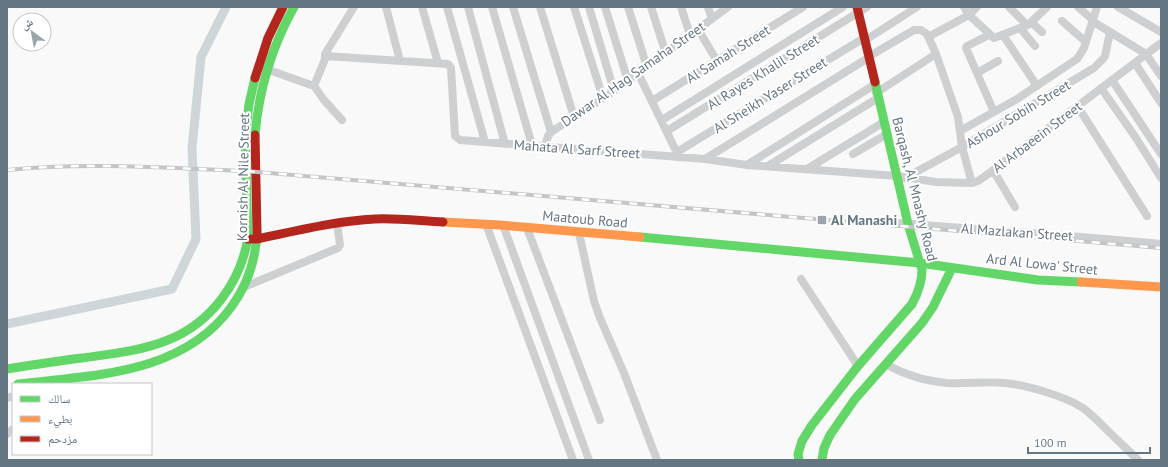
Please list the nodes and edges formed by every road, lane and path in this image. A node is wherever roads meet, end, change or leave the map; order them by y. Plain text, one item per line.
1 (283, 7) edge
2 (294, 7) edge
3 (354, 7) edge
4 (386, 7) edge
5 (422, 7) edge
6 (447, 7) edge
7 (468, 7) edge
8 (492, 7) edge
9 (513, 7) edge
10 (540, 7) edge
11 (574, 7) edge
12 (589, 7) edge
13 (605, 7) edge
14 (628, 7) edge
15 (652, 7) edge
16 (681, 7) edge
17 (708, 7) edge
18 (803, 7) edge
19 (843, 7) edge
20 (867, 7) edge
21 (917, 7) edge
22 (964, 7) edge
23 (977, 7) edge
24 (1009, 7) edge
25 (1047, 7) edge
26 (1078, 7) edge
27 (1097, 7) edge
28 (1118, 7) edge
29 (726, 8) edge
30 (857, 10) edge
31 (969, 15) junction
32 (712, 19) junction
33 (1092, 20) junction
34 (1062, 21) dead end
35 (1026, 25) junction
36 (698, 29) junction
37 (1042, 32) dead end
38 (1110, 32) junction
39 (1161, 32) edge
40 (690, 35) junction
41 (989, 35) junction
42 (1003, 35) junction
43 (928, 38) junction
44 (864, 39) junction
45 (1086, 42) junction
46 (1161, 43) edge
47 (1035, 46) dead end
48 (666, 54) junction
49 (936, 54) junction
50 (1146, 54) junction
51 (324, 56) junction
52 (868, 58) junction
53 (400, 61) junction
54 (717, 61) junction
55 (998, 61) dead end
56 (438, 63) junction
57 (1135, 63) junction
58 (647, 67) junction
59 (266, 69) junction
60 (638, 73) junction
61 (977, 73) junction
62 (1161, 76) edge
63 (1112, 80) junction
64 (628, 81) junction
65 (314, 86) junction
66 (1037, 86) junction
67 (1101, 88) junction
68 (614, 90) junction
69 (876, 92) junction
70 (603, 98) junction
71 (652, 101) junction
72 (1161, 103) edge
73 (1078, 107) junction
74 (994, 112) junction
75 (574, 117) junction
76 (342, 120) dead end
77 (662, 120) junction
78 (884, 122) junction
79 (667, 131) junction
80 (551, 132) junction
81 (960, 132) junction
82 (887, 134) junction
83 (245, 136) junction
84 (255, 136) junction
85 (485, 142) junction
86 (505, 144) junction
87 (532, 145) junction
88 (545, 146) junction
89 (962, 147) junction
90 (853, 154) dead end
91 (1161, 154) edge
92 (679, 155) junction
93 (705, 159) junction
94 (748, 164) junction
95 (768, 166) junction
96 (807, 169) junction
97 (993, 170) junction
98 (901, 177) junction
99 (1161, 178) edge
100 (972, 183) junction
101 (1015, 207) dead end
102 (1147, 216) dead end
103 (253, 220) junction
104 (873, 221) dead end
105 (337, 223) junction
106 (486, 224) junction
107 (908, 224) junction
108 (503, 225) junction
109 (527, 228) junction
110 (579, 233) junction
111 (252, 239) junction
112 (1161, 244) edge
113 (925, 264) junction
114 (949, 268) junction
115 (801, 279) dead end
116 (244, 287) junction
117 (1161, 288) edge
118 (886, 364) junction
119 (858, 366) junction
120 (7, 369) edge
121 (76, 376) junction
122 (25, 383) edge
123 (66, 383) edge
124 (600, 420) dead end
125 (573, 460) edge
126 (589, 460) edge
127 (657, 460) edge
128 (798, 460) edge
129 (822, 460) edge
130 (1138, 460) edge

1 - 83 street, Kornish Al Nile Street
2 - 59 street, Kornish Al Nile Street
3 - 51 street
4 - 53 street
5 - 56 street
6 - 85 street
7 - 86 street
8 - 87 street
9 - 80 street
10 - 75 street
11 - 70 street
12 - 68 street
13 - 64 street
14 - 58 street
15 - 48 street
16 - 40 street
17 - 32 street
18 - 54 street, Al Samah Street
19 - 77 street
20 - 30 street, Al Rayes Khalil Street
21 - 44 street, Al Sheikh Yaser Street
22 - 31 street
23 - 31 street
24 - 35 street
25 - 35 street
26 - 33 street
27 - 33 street
28 - 39 street
29 - 32 street, Dawar Al Hag Samaha Street
30 - 44 street, Barqash, Al Mnashy Road
30 - 79 street, Al Rayes Khalil Street
31 - 41 street
31 - 43 street
32 - 36 street, Dawar Al Hag Samaha Street
33 - 38 street
33 - 45 street
34 - 45 street
35 - 37 street
35 - 42 street
35 - 47 street
36 - 40 street, Dawar Al Hag Samaha Street
36 - 54 street
38 - 50 street
38 - 89 street, Ashour Sobih Street
40 - 48 street, Dawar Al Hag Samaha Street
41 - 42 street
41 - 61 street
42 - 66 street
43 - 49 street
43 - 52 street
44 - 52 street, Barqash, Al Mnashy Road
44 - 92 street, Al Sheikh Yaser Street
45 - 66 street
46 - 50 street, Al Arbaeein Street
48 - 58 street, Dawar Al Hag Samaha Street
49 - 69 street
49 - 81 street
50 - 57 street, Al Arbaeein Street
50 - 62 street
51 - 53 street
51 - 65 street
52 - 69 street, Barqash, Al Mnashy Road
52 - 93 street
53 - 56 street
54 - 71 street, Al Samah Street
55 - 61 street
56 - 85 street, Mahata Al Sarf Street
57 - 63 street, Al Arbaeein Street
57 - 72 street
58 - 60 street, Dawar Al Hag Samaha Street
59 - 65 street
59 - 84 street, Kornish Al Nile Street
60 - 64 street, Dawar Al Hag Samaha Street
60 - 71 street
61 - 74 street
63 - 67 street, Al Arbaeein Street
63 - 91 street
64 - 68 street, Dawar Al Hag Samaha Street
65 - 76 street
66 - 74 street
67 - 73 street, Al Arbaeein Street
67 - 99 street
68 - 70 street, Dawar Al Hag Samaha Street
69 - 78 street, Barqash, Al Mnashy Road
69 - 94 street
69 - 95 street
70 - 75 street, Dawar Al Hag Samaha Street
71 - 77 street
73 - 97 street, Al Arbaeein Street
73 - 102 street
74 - 81 street
75 - 80 street, Dawar Al Hag Samaha Street
77 - 79 street
78 - 82 street, Barqash, Al Mnashy Road
78 - 96 street
79 - 92 street
80 - 88 street, Dawar Al Hag Samaha Street
81 - 89 street
82 - 90 street
82 - 98 street, Barqash, Al Mnashy Road
83 - 84 street
83 - 103 street, Kornish Al Nile Street
84 - 103 street, Kornish Al Nile Street
85 - 86 street, Mahata Al Sarf Street
86 - 87 street, Mahata Al Sarf Street
87 - 88 street, Mahata Al Sarf Street
88 - 92 street, Mahata Al Sarf Street
89 - 98 street, Ashour Sobih Street
89 - 100 street
92 - 93 street, Mahata Al Sarf Street
93 - 94 street, Mahata Al Sarf Street
94 - 95 street, Mahata Al Sarf Street
95 - 96 street, Mahata Al Sarf Street
96 - 98 street, Mahata Al Sarf Street
97 - 100 street, Al Arbaeein Street
97 - 101 street
98 - 100 street
98 - 107 street, Barqash, Al Mnashy Road
103 - 111 street, Kornish Al Nile Street
104 - 107 street, Al Mazlakan Street
105 - 106 street, Maatoub Road
105 - 111 street, Maatoub Road
105 - 116 street
106 - 108 street, Maatoub Road
106 - 125 street
107 - 112 street, Al Mazlakan Street
107 - 113 street, Barqash, Al Mnashy Road
108 - 109 street, Maatoub Road
108 - 126 street
109 - 110 street, Maatoub Road
109 - 124 street
110 - 113 street, Maatoub Road
110 - 127 street
111 - 116 street, Kornish Al Nile Street
111 - 120 street, Kornish Al Nile Street
113 - 114 street, Ard Al Lowa' Street
113 - 119 street, Barqash, Al Mnashy Road
114 - 117 street, Ard Al Lowa' Street
114 - 118 street, Barqash, Al Mnashy Road
115 - 119 street
116 - 121 street, Kornish Al Nile Street
118 - 129 street, Barqash, Al Mnashy Road
118 - 130 street
119 - 128 street, Barqash, Al Mnashy Road
121 - 122 street, Kornish Al Nile Street
121 - 123 street

